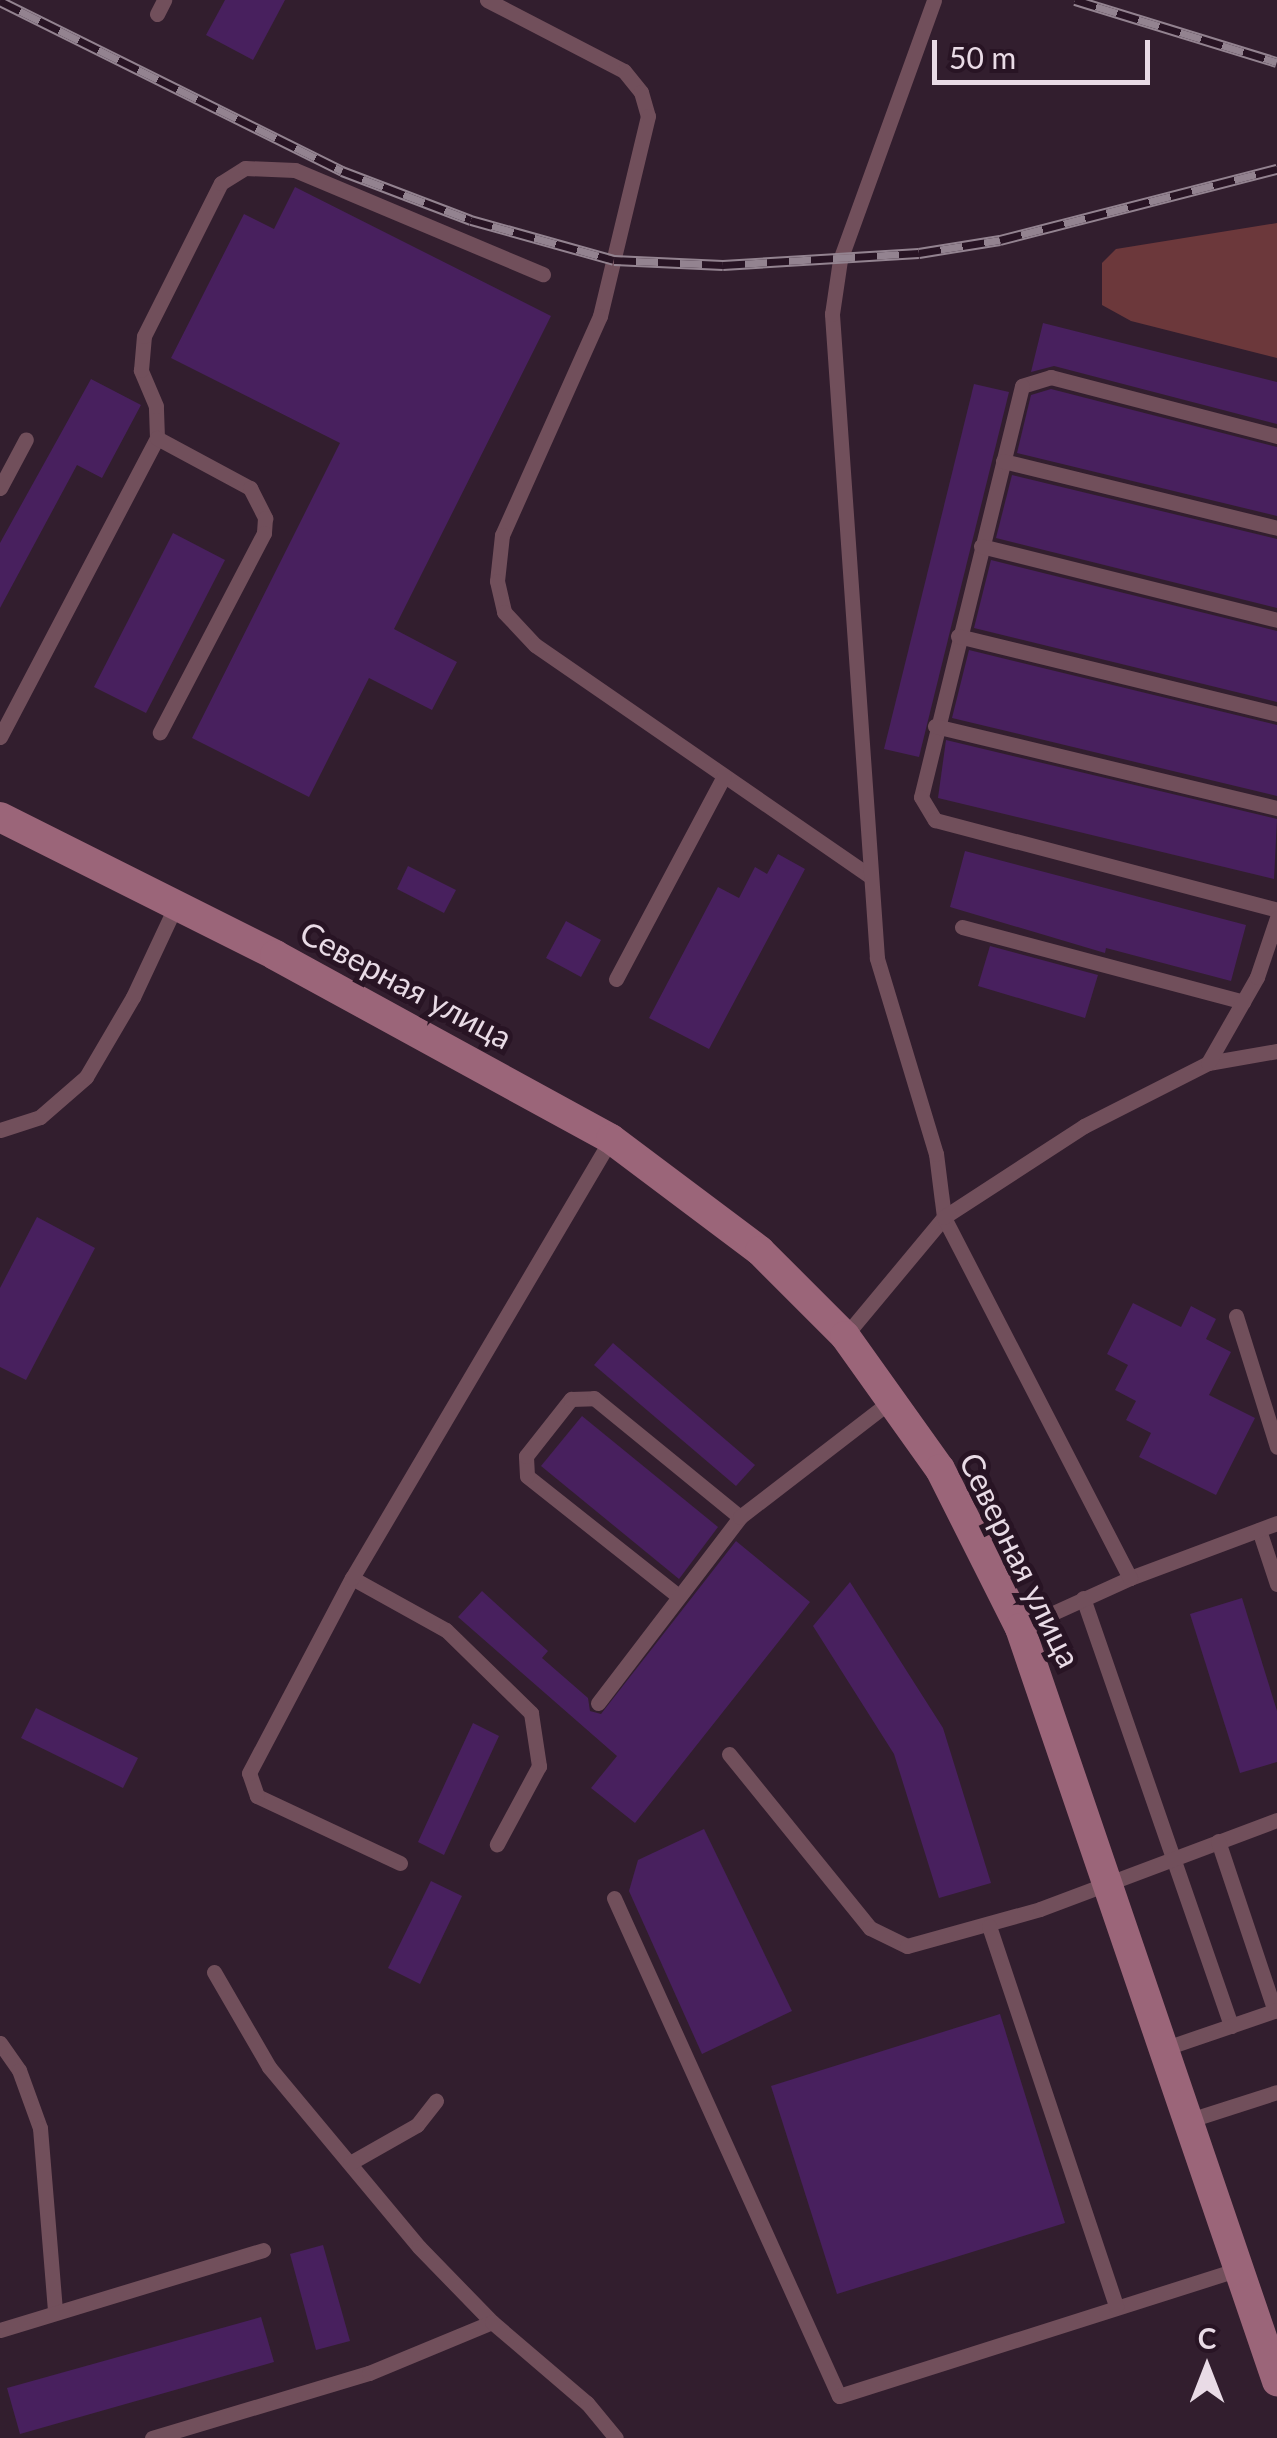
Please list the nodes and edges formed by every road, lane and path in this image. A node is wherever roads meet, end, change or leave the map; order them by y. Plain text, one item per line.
1 (487, 0) edge
2 (934, 0) edge
3 (543, 274) dead end
4 (1277, 436) edge
5 (157, 438) junction
6 (26, 440) dead end
7 (1003, 461) junction
8 (0, 488) edge
9 (1277, 528) edge
10 (981, 546) junction
11 (1277, 620) edge
12 (958, 636) junction
13 (1277, 714) edge
14 (935, 726) junction
15 (160, 732) dead end
16 (0, 737) edge
17 (724, 776) junction
18 (1277, 808) edge
19 (0, 818) edge
20 (868, 875) junction
21 (176, 905) junction
22 (1277, 914) edge
23 (962, 928) dead end
24 (616, 980) dead end
25 (1242, 1002) junction
26 (1277, 1051) edge
27 (1208, 1063) junction
28 (0, 1130) edge
29 (612, 1139) junction
30 (944, 1217) junction
31 (1236, 1316) dead end
32 (845, 1336) junction
33 (893, 1399) junction
34 (1277, 1447) edge
35 (740, 1517) junction
36 (1277, 1523) edge
37 (1258, 1530) junction
38 (352, 1578) junction
39 (1130, 1578) junction
40 (1277, 1584) edge
41 (677, 1595) junction
42 (1083, 1598) junction
43 (1020, 1628) junction
44 (598, 1703) dead end
45 (729, 1754) dead end
46 (1277, 1820) edge
47 (1218, 1841) junction
48 (498, 1844) dead end
49 (1173, 1857) junction
50 (400, 1863) dead end
51 (1110, 1882) junction
52 (614, 1898) dead end
53 (989, 1926) junction
54 (214, 1972) dead end
55 (1276, 2010) edge
56 (1231, 2026) junction
57 (0, 2044) edge
58 (1166, 2048) junction
59 (1277, 2092) edge
60 (436, 2102) dead end
61 (1190, 2120) junction
62 (350, 2163) junction
63 (264, 2250) dead end
64 (1240, 2269) junction
65 (1116, 2306) junction
66 (56, 2311) junction
67 (492, 2322) junction
68 (0, 2330) edge
69 (1277, 2381) edge
70 (152, 2438) edge
71 (616, 2438) edge

1 - 17 lane
2 - 20 lane
3 - 5 lane
4 - 7 lane
5 - 15 lane
5 - 16 lane
6 - 8 lane
7 - 9 lane
7 - 10 lane
10 - 11 lane
10 - 12 lane
12 - 13 lane
12 - 14 lane
14 - 18 lane
14 - 22 lane
17 - 20 lane
17 - 24 lane
19 - 21 main road, Северная улица
20 - 30 lane
21 - 28 lane
21 - 29 main road, Северная улица
22 - 25 lane
23 - 25 lane
25 - 27 lane
26 - 27 lane
27 - 30 lane
29 - 32 main road, Северная улица
29 - 38 lane
30 - 32 lane
30 - 39 lane
31 - 34 lane
32 - 33 main road, Северная улица
33 - 35 lane
33 - 43 main road, Северная улица
35 - 41 lane
35 - 41 lane
36 - 37 lane
37 - 39 lane
37 - 40 lane
38 - 48 lane
38 - 50 lane
39 - 42 lane
41 - 44 lane
42 - 43 lane
42 - 49 lane
43 - 51 main road, Северная улица
45 - 53 lane
46 - 47 lane
47 - 49 lane
47 - 55 lane
49 - 51 lane
49 - 56 lane
51 - 53 lane
51 - 58 main road, Северная улица
52 - 65 lane
53 - 65 lane
54 - 62 lane
55 - 56 lane
56 - 58 lane
57 - 66 lane
58 - 61 main road, Северная улица
59 - 61 lane
60 - 62 lane
61 - 64 main road, Северная улица
62 - 67 lane
63 - 66 lane
64 - 65 lane
64 - 69 main road, Северная улица
66 - 68 lane
67 - 70 lane
67 - 71 lane

